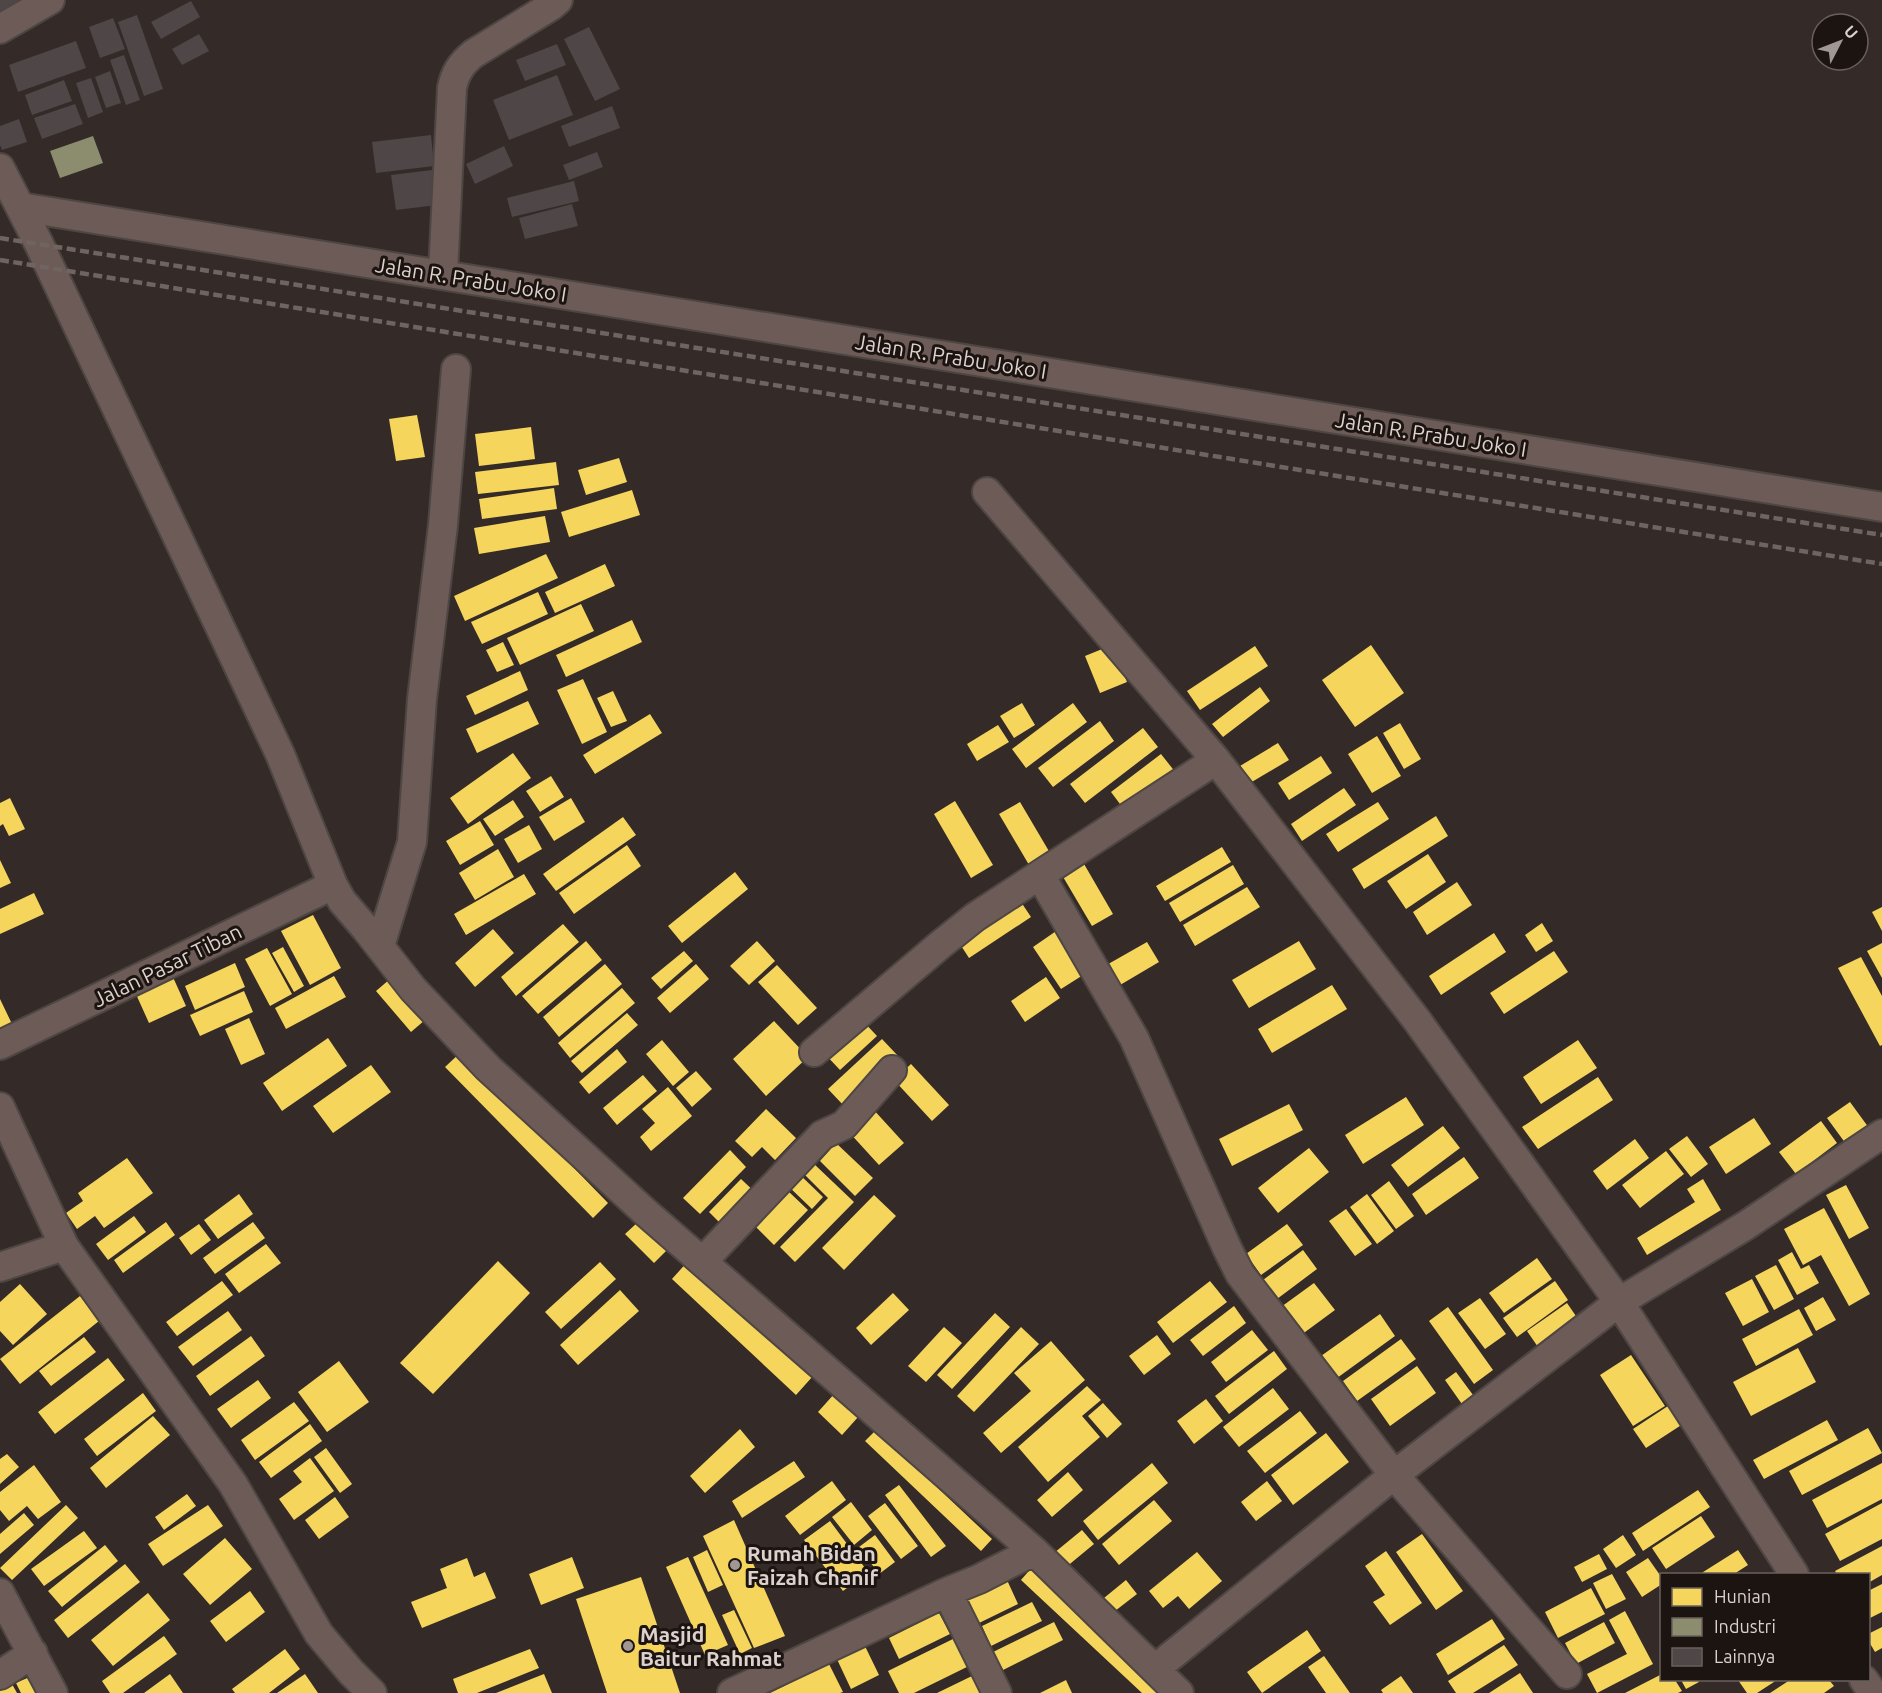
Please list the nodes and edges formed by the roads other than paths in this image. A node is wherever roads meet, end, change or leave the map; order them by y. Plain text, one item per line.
1 (50, 0) edge
2 (558, 0) edge
3 (0, 29) edge
4 (0, 168) edge
5 (20, 207) junction
6 (443, 274) junction
7 (456, 369) dead end
8 (987, 492) dead end
9 (1882, 507) edge
10 (1216, 760) junction
11 (1040, 874) junction
12 (338, 893) junction
13 (373, 938) junction
14 (0, 1045) edge
15 (814, 1052) dead end
16 (892, 1070) dead end
17 (0, 1107) edge
18 (1882, 1134) edge
19 (64, 1246) junction
20 (703, 1261) junction
21 (0, 1267) edge
22 (1619, 1302) junction
23 (1394, 1475) junction
24 (1025, 1555) junction
25 (1793, 1573) edge
26 (947, 1592) junction
27 (0, 1593) edge
28 (33, 1653) junction
29 (1155, 1669) junction
30 (1567, 1674) dead end
31 (0, 1675) edge
32 (53, 1693) edge
33 (372, 1693) edge
34 (732, 1693) edge
35 (997, 1693) edge
36 (1179, 1693) edge

1 - 3 street
2 - 6 street
4 - 5 street
5 - 6 street, Jalan R. Prabu Joko I
5 - 12 street
6 - 9 street, Jalan R. Prabu Joko I
7 - 13 street
8 - 10 street
10 - 11 street
10 - 22 street
11 - 15 street
11 - 23 street
12 - 13 street
12 - 14 street, Jalan Pasar Tiban
13 - 20 street
16 - 20 street
17 - 19 street
18 - 22 street
19 - 21 street
19 - 33 street
20 - 24 street
22 - 23 street
22 - 25 street
23 - 29 street
23 - 30 street
24 - 26 street
24 - 29 street
26 - 34 street
26 - 35 street
27 - 28 street
28 - 31 street
28 - 32 street
29 - 36 street

